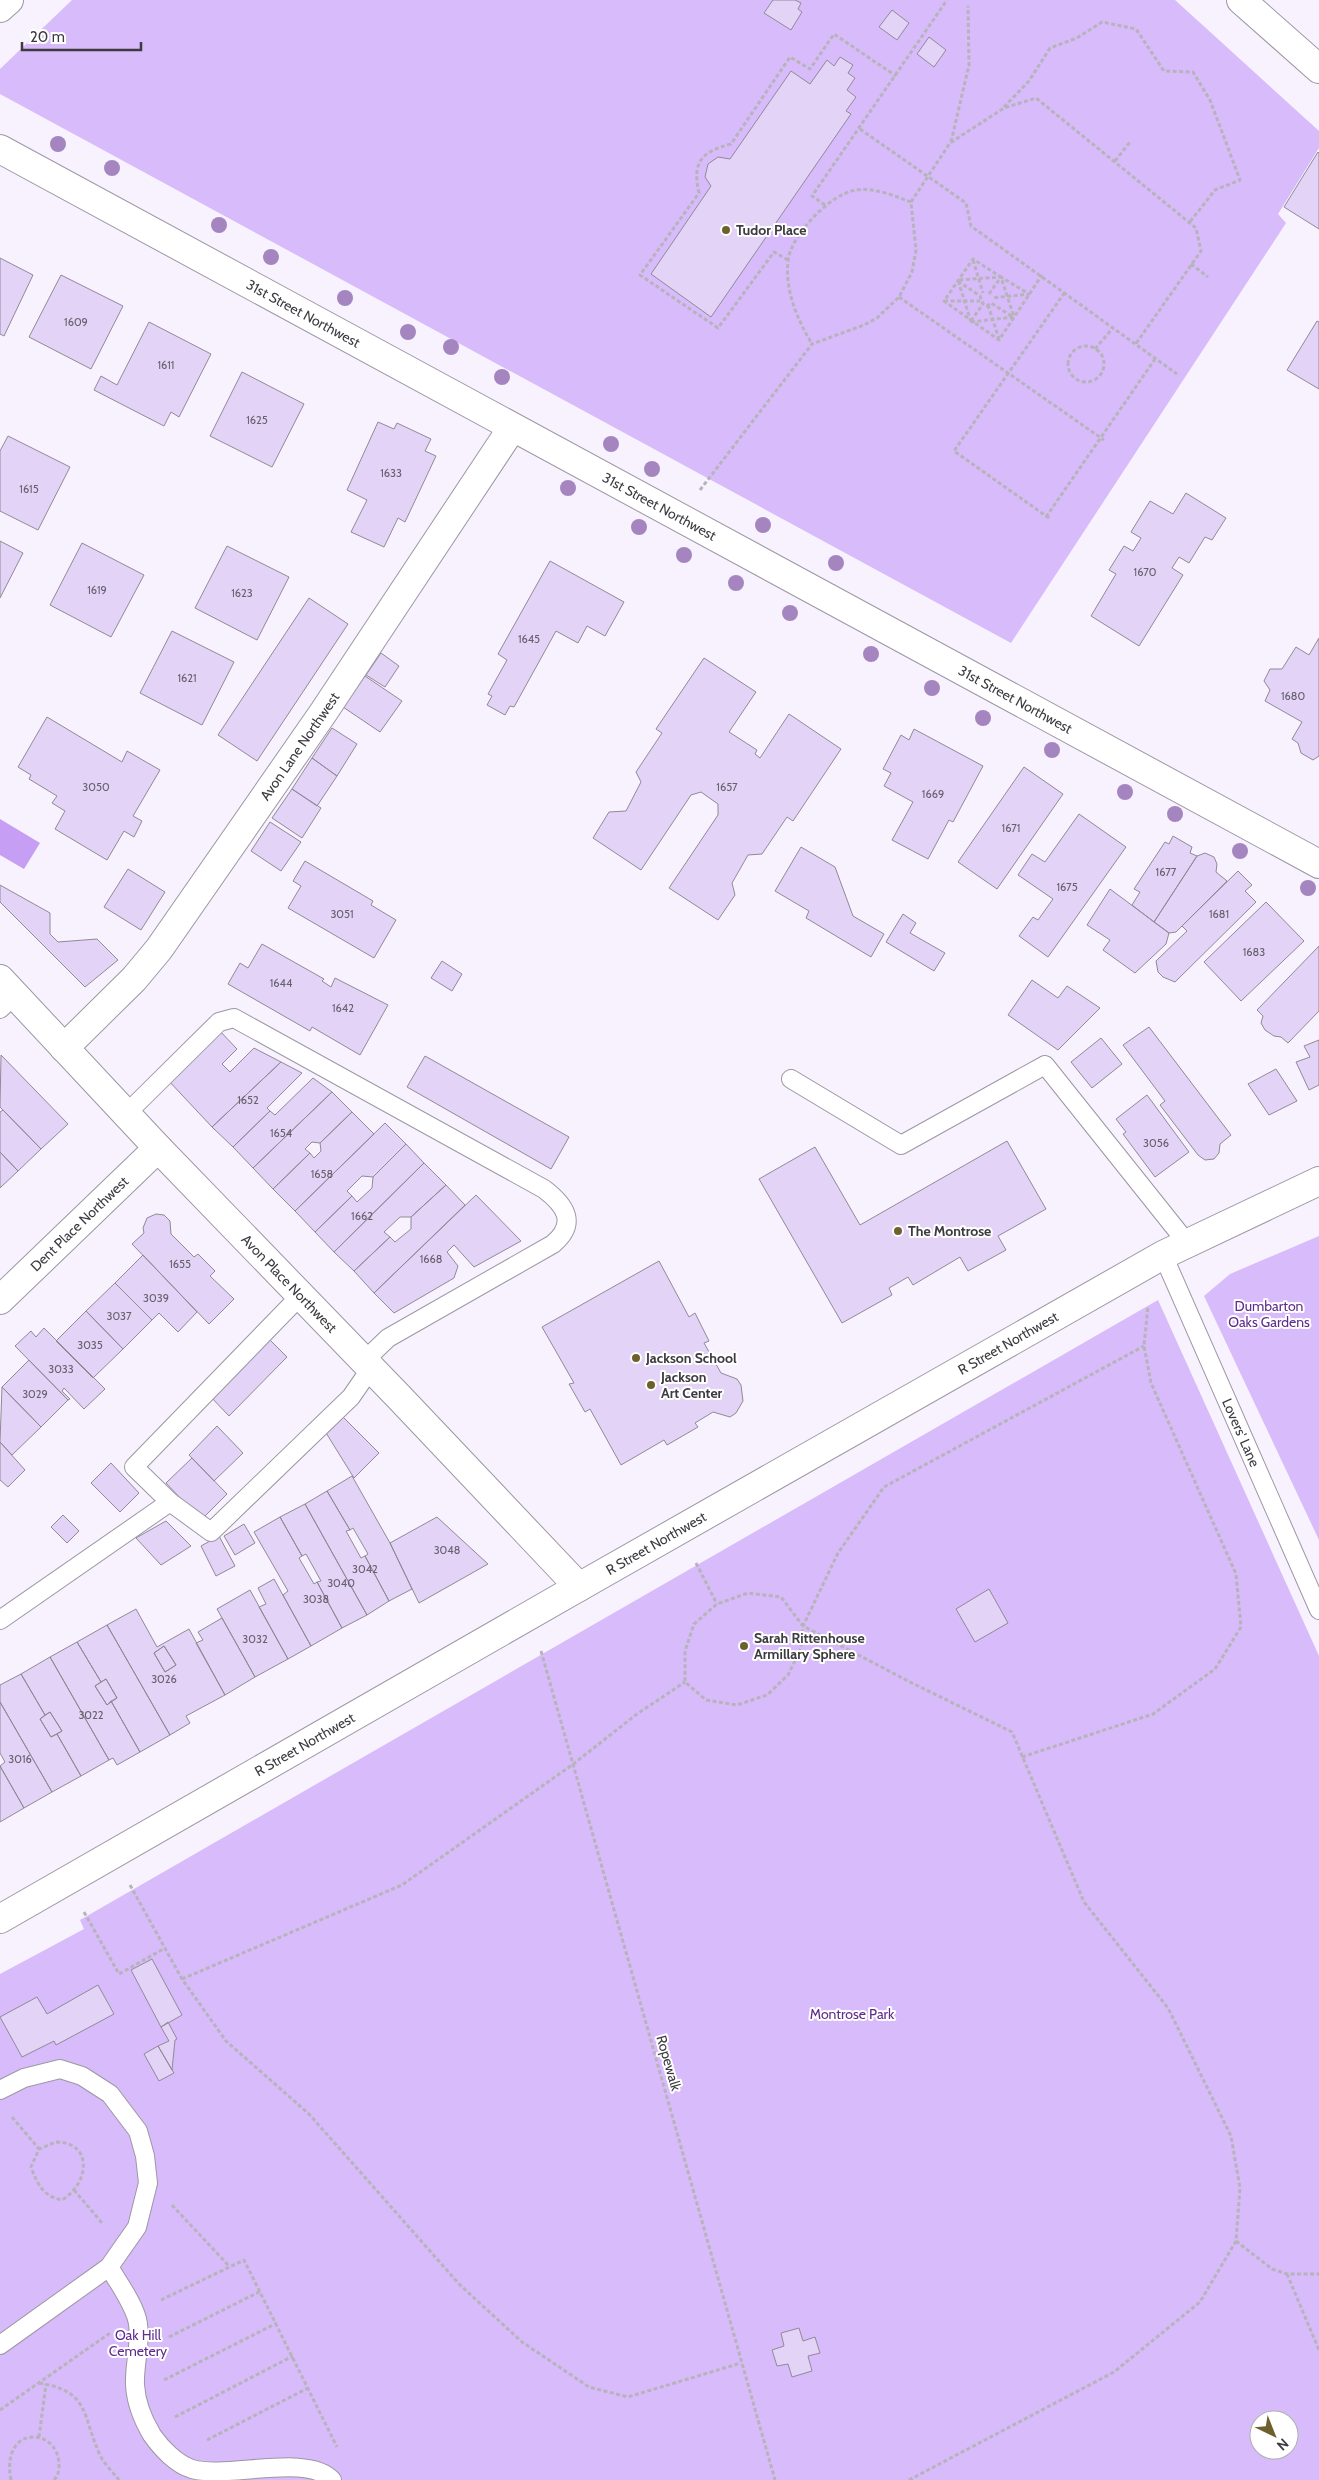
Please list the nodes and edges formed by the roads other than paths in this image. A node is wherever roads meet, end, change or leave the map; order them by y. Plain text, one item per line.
1 (9, 0) edge
2 (1241, 0) edge
3 (0, 8) edge
4 (1319, 69) edge
5 (0, 149) edge
6 (512, 428) junction
7 (1319, 864) edge
8 (5, 994) edge
9 (64, 1048) junction
10 (791, 1079) dead end
11 (126, 1114) junction
12 (158, 1148) junction
13 (1319, 1181) edge
14 (1187, 1243) junction
15 (1163, 1255) junction
16 (301, 1295) junction
17 (0, 1300) edge
18 (368, 1364) junction
19 (170, 1502) junction
20 (579, 1587) junction
21 (1319, 1610) edge
22 (0, 1620) edge
23 (0, 1920) edge
24 (0, 2090) edge
25 (109, 2267) junction
26 (0, 2345) edge
27 (332, 2480) edge

1 - 3 street
2 - 4 street
5 - 6 street, 31st Street Northwest
6 - 7 street, 31st Street Northwest
6 - 9 street, Avon Lane Northwest
8 - 9 street, Avon Place Northwest
9 - 11 street, Avon Place Northwest
10 - 14 lane
11 - 12 street, Avon Place Northwest
11 - 18 lane
12 - 16 street, Avon Place Northwest
12 - 17 street, Dent Place Northwest
13 - 14 street, R Street Northwest
14 - 15 street, R Street Northwest
15 - 20 street, R Street Northwest
15 - 21 lane, Lovers' Lane
16 - 18 street, Avon Place Northwest
16 - 19 lane
18 - 19 lane
18 - 20 street, Avon Place Northwest
19 - 22 lane
20 - 23 street, R Street Northwest
24 - 25 lane
25 - 26 lane
25 - 27 lane

